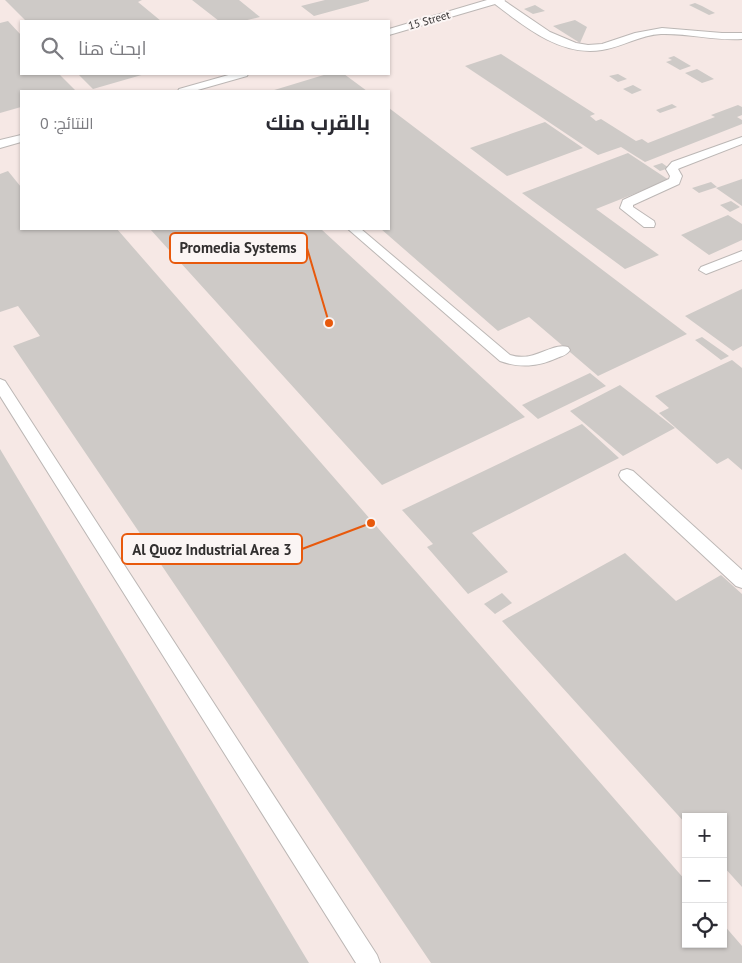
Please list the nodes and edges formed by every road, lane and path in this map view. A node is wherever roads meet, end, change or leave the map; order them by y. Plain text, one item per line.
1 (497, 0) edge
2 (390, 32) edge
3 (742, 36) edge
4 (240, 75) edge
5 (190, 90) edge
6 (20, 138) edge
7 (742, 140) edge
8 (0, 144) edge
9 (649, 224) dead end
10 (355, 230) edge
11 (742, 255) edge
12 (706, 270) dead end
13 (564, 350) dead end
14 (0, 384) edge
15 (627, 475) dead end
16 (742, 581) edge
17 (369, 963) edge

1 - 2 lane, 15 Street
1 - 3 lane
4 - 5 lane
6 - 8 lane
7 - 9 lane
10 - 13 lane
11 - 12 lane
14 - 17 lane
15 - 16 lane

